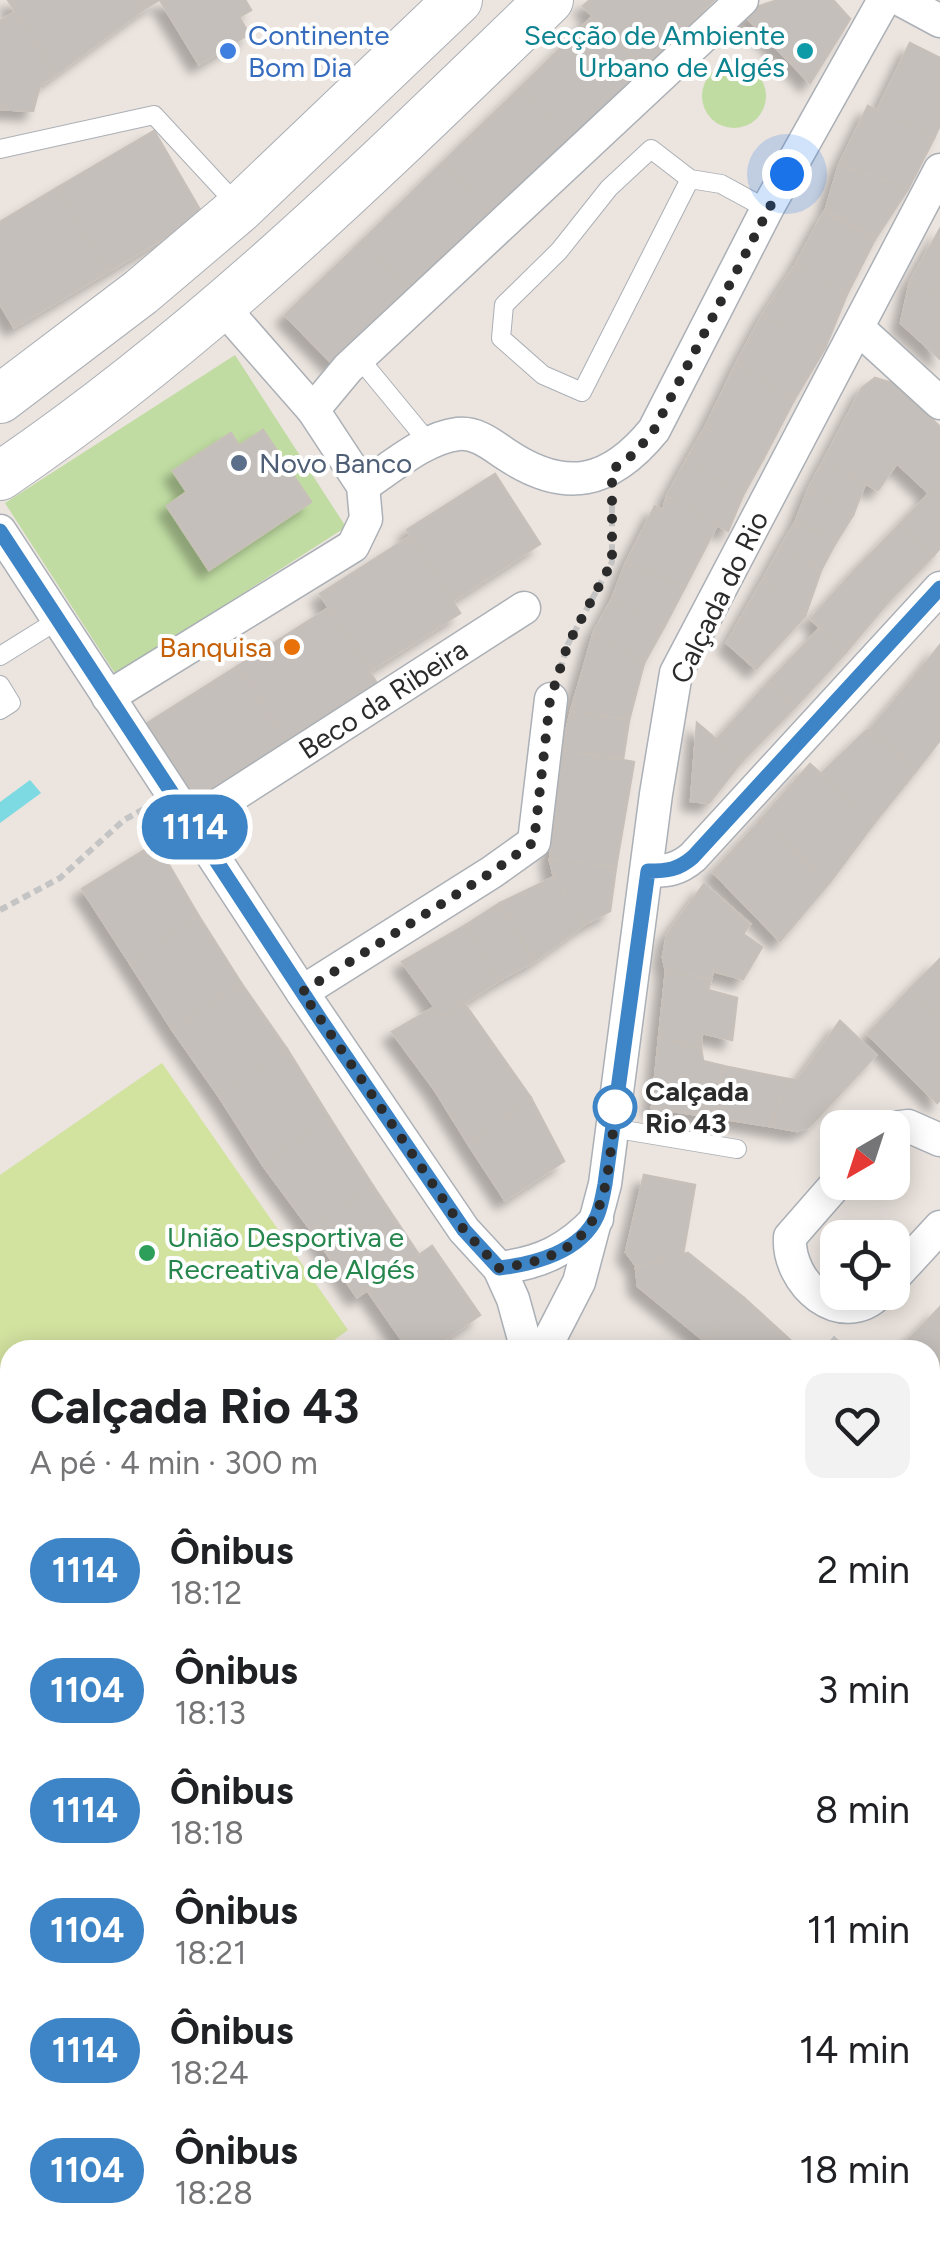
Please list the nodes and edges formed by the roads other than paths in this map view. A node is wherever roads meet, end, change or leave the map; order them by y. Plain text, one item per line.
1 (458, 0) edge
2 (549, 0) edge
3 (742, 0) edge
4 (884, 0) edge
5 (901, 0) edge
6 (940, 21) edge
7 (391, 65) junction
8 (436, 110) junction
9 (0, 149) edge
10 (940, 170) edge
11 (690, 178) junction
12 (240, 208) junction
13 (767, 209) junction
14 (221, 305) junction
15 (858, 328) junction
16 (358, 358) junction
17 (0, 399) edge
18 (940, 403) edge
19 (312, 410) junction
20 (429, 443) junction
21 (0, 476) edge
22 (363, 486) junction
23 (0, 531) edge
24 (940, 588) edge
25 (524, 608) dead end
26 (58, 620) junction
27 (0, 656) edge
28 (0, 685) edge
29 (108, 697) junction
30 (550, 700) road end
31 (0, 710) edge
32 (192, 822) junction
33 (648, 871) junction
34 (302, 992) junction
35 (910, 1127) edge
36 (612, 1128) junction
37 (940, 1140) edge
38 (736, 1150) dead end
39 (822, 1200) edge
40 (596, 1218) junction
41 (940, 1227) edge
42 (910, 1259) edge
43 (499, 1268) junction
44 (820, 1298) edge
45 (524, 1340) edge
46 (549, 1340) edge

1 - 7 street
2 - 8 street
3 - 16 street
4 - 13 street
5 - 6 street
7 - 8 street
7 - 12 street
8 - 14 street
9 - 12 lane
10 - 15 street, Calçada do Rio
11 - 11 lane
11 - 13 lane
12 - 17 street
13 - 20 street
14 - 19 street
14 - 21 street
15 - 18 street
15 - 33 street, Calçada do Rio
16 - 19 street
16 - 20 lane
19 - 22 street
20 - 22 street
22 - 29 street
23 - 26 street
24 - 33 street
25 - 32 street, Beco da Ribeira
26 - 27 lane
26 - 29 street
28 - 31 lane
29 - 32 street
30 - 34 street
32 - 34 street
33 - 36 street, Calçada do Rio
34 - 43 street
35 - 37 street
36 - 38 lane
36 - 40 street, Calçada do Rio
39 - 44 street
40 - 43 street
40 - 46 street, Calçada do Rio
41 - 42 street
43 - 45 street

